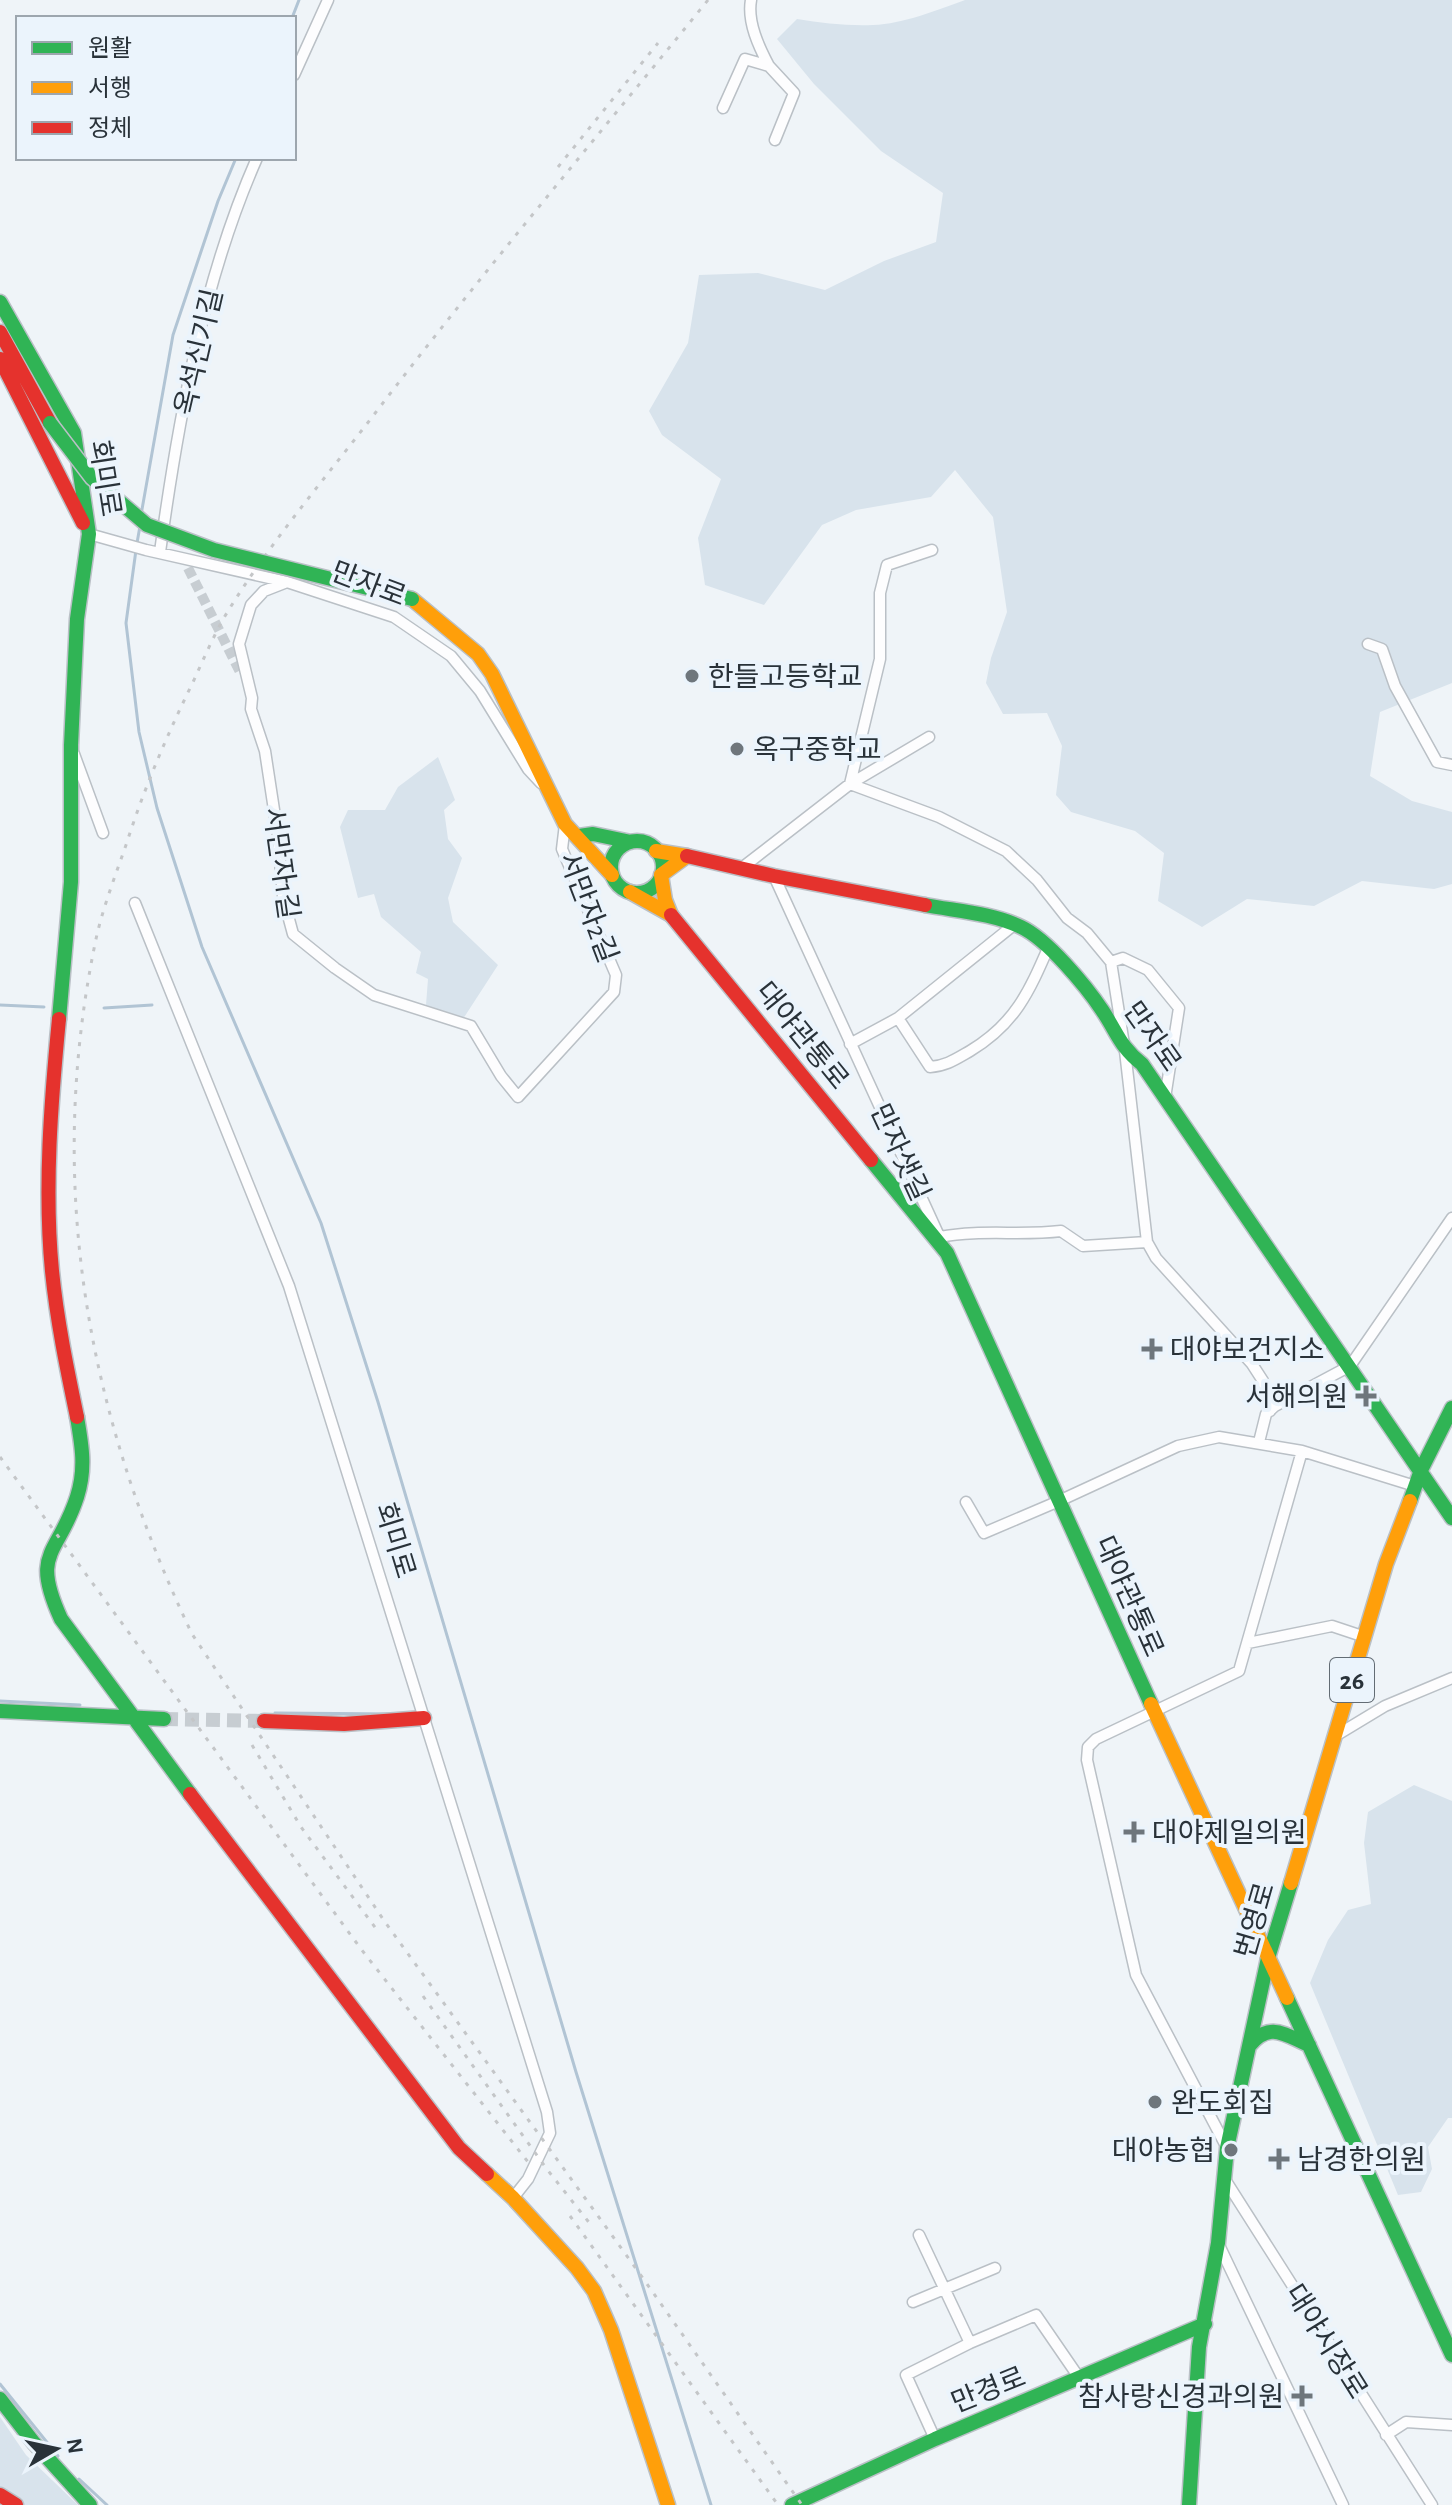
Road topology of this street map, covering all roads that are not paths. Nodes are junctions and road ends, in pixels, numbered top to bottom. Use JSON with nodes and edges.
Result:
{"nodes":[{"id":1,"x":328,"y":0,"type":"edge"},
{"id":2,"x":751,"y":0,"type":"edge"},
{"id":3,"x":769,"y":66,"type":"junction"},
{"id":4,"x":296,"y":71,"type":"edge"},
{"id":5,"x":723,"y":108,"type":"dead end"},
{"id":6,"x":775,"y":140,"type":"dead end"},
{"id":7,"x":256,"y":160,"type":"edge"},
{"id":8,"x":0,"y":302,"type":"edge"},
{"id":9,"x":0,"y":332,"type":"edge"},
{"id":10,"x":0,"y":359,"type":"edge"},
{"id":11,"x":89,"y":534,"type":"junction"},
{"id":12,"x":932,"y":550,"type":"dead end"},
{"id":13,"x":160,"y":552,"type":"junction"},
{"id":14,"x":179,"y":557,"type":"junction"},
{"id":15,"x":188,"y":568,"type":"tunnel mouth"},
{"id":16,"x":287,"y":582,"type":"junction"},
{"id":17,"x":1368,"y":644,"type":"dead end"},
{"id":18,"x":241,"y":674,"type":"tunnel mouth"},
{"id":19,"x":252,"y":698,"type":"junction"},
{"id":20,"x":929,"y":737,"type":"dead end"},
{"id":21,"x":71,"y":745,"type":"junction"},
{"id":22,"x":1452,"y":765,"type":"edge"},
{"id":23,"x":850,"y":784,"type":"junction"},
{"id":24,"x":547,"y":789,"type":"junction"},
{"id":25,"x":565,"y":824,"type":"junction"},
{"id":26,"x":103,"y":833,"type":"dead end"},
{"id":27,"x":579,"y":836,"type":"junction"},
{"id":28,"x":631,"y":842,"type":"junction"},
{"id":29,"x":656,"y":851,"type":"junction"},
{"id":30,"x":687,"y":856,"type":"junction"},
{"id":31,"x":743,"y":867,"type":"junction"},
{"id":32,"x":612,"y":875,"type":"junction"},
{"id":33,"x":661,"y":875,"type":"junction"},
{"id":34,"x":774,"y":876,"type":"junction"},
{"id":35,"x":630,"y":892,"type":"junction"},
{"id":36,"x":135,"y":903,"type":"dead end"},
{"id":37,"x":671,"y":915,"type":"junction"},
{"id":38,"x":1015,"y":924,"type":"junction"},
{"id":39,"x":1049,"y":946,"type":"junction"},
{"id":40,"x":1111,"y":962,"type":"junction"},
{"id":41,"x":898,"y":1018,"type":"junction"},
{"id":42,"x":850,"y":1044,"type":"junction"},
{"id":43,"x":1125,"y":1051,"type":"junction"},
{"id":44,"x":518,"y":1097,"type":"joint"},
{"id":45,"x":1165,"y":1098,"type":"junction"},
{"id":46,"x":1452,"y":1218,"type":"edge"},
{"id":47,"x":940,"y":1237,"type":"junction"},
{"id":48,"x":1147,"y":1242,"type":"junction"},
{"id":49,"x":947,"y":1253,"type":"junction"},
{"id":50,"x":1350,"y":1366,"type":"junction"},
{"id":51,"x":1452,"y":1408,"type":"edge"},
{"id":52,"x":1270,"y":1411,"type":"junction"},
{"id":53,"x":1259,"y":1442,"type":"junction"},
{"id":54,"x":1302,"y":1451,"type":"junction"},
{"id":55,"x":1421,"y":1470,"type":"junction"},
{"id":56,"x":1415,"y":1486,"type":"junction"},
{"id":57,"x":1059,"y":1501,"type":"junction"},
{"id":58,"x":966,"y":1502,"type":"dead end"},
{"id":59,"x":1452,"y":1518,"type":"edge"},
{"id":60,"x":1365,"y":1637,"type":"junction"},
{"id":61,"x":1248,"y":1643,"type":"junction"},
{"id":62,"x":1452,"y":1678,"type":"edge"},
{"id":63,"x":0,"y":1711,"type":"edge"},
{"id":64,"x":1154,"y":1711,"type":"junction"},
{"id":65,"x":133,"y":1717,"type":"junction"},
{"id":66,"x":424,"y":1718,"type":"junction"},
{"id":67,"x":164,"y":1719,"type":"tunnel mouth"},
{"id":68,"x":264,"y":1721,"type":"tunnel mouth"},
{"id":69,"x":1337,"y":1735,"type":"junction"},
{"id":70,"x":1268,"y":1958,"type":"junction"},
{"id":71,"x":1309,"y":2045,"type":"junction"},
{"id":72,"x":1249,"y":2046,"type":"junction"},
{"id":73,"x":1227,"y":2148,"type":"junction"},
{"id":74,"x":1223,"y":2177,"type":"junction"},
{"id":75,"x":513,"y":2198,"type":"junction"},
{"id":76,"x":919,"y":2235,"type":"dead end"},
{"id":77,"x":1218,"y":2243,"type":"junction"},
{"id":78,"x":995,"y":2268,"type":"dead end"},
{"id":79,"x":943,"y":2288,"type":"junction"},
{"id":80,"x":913,"y":2302,"type":"dead end"},
{"id":81,"x":1205,"y":2324,"type":"junction"},
{"id":82,"x":970,"y":2343,"type":"junction"},
{"id":83,"x":1452,"y":2355,"type":"edge"},
{"id":84,"x":1080,"y":2379,"type":"junction"},
{"id":85,"x":0,"y":2399,"type":"edge"},
{"id":86,"x":1452,"y":2425,"type":"edge"},
{"id":87,"x":1386,"y":2435,"type":"junction"},
{"id":88,"x":935,"y":2439,"type":"junction"},
{"id":89,"x":0,"y":2495,"type":"edge"},
{"id":90,"x":16,"y":2505,"type":"edge"},
{"id":91,"x":90,"y":2505,"type":"edge"},
{"id":92,"x":668,"y":2505,"type":"edge"},
{"id":93,"x":792,"y":2505,"type":"edge"},
{"id":94,"x":1189,"y":2505,"type":"edge"},
{"id":95,"x":1199,"y":2505,"type":"edge"},
{"id":96,"x":1343,"y":2505,"type":"edge"},
{"id":97,"x":1432,"y":2505,"type":"edge"}],
"edges":[{"from":1,"to":4,"type":"street"},
{"from":2,"to":3,"type":"street"},
{"from":3,"to":5,"type":"street"},
{"from":3,"to":6,"type":"street"},
{"from":7,"to":13,"type":"street","name":"옥석신기길"},
{"from":8,"to":11,"type":"main road","name":"회미로"},
{"from":9,"to":24,"type":"main road","name":"만자로","bridge":true},
{"from":10,"to":11,"type":"main road","name":"회미로"},
{"from":11,"to":13,"type":"street","name":"만자로"},
{"from":11,"to":21,"type":"main road"},
{"from":12,"to":23,"type":"street"},
{"from":13,"to":14,"type":"street","name":"만자로"},
{"from":14,"to":15,"type":"street"},
{"from":14,"to":16,"type":"street","name":"만자로"},
{"from":16,"to":19,"type":"street","name":"서만자1길"},
{"from":16,"to":24,"type":"street","name":"만자로"},
{"from":17,"to":22,"type":"street"},
{"from":18,"to":19,"type":"street","name":"서만자1길"},
{"from":19,"to":44,"type":"street","name":"서만자1길"},
{"from":20,"to":23,"type":"street"},
{"from":21,"to":26,"type":"street"},
{"from":21,"to":65,"type":"main road"},
{"from":23,"to":31,"type":"street"},
{"from":23,"to":40,"type":"street"},
{"from":24,"to":25,"type":"main road","name":"만자로"},
{"from":25,"to":27,"type":"main road","name":"만자로"},
{"from":25,"to":44,"type":"street","name":"서만자2길"},
{"from":27,"to":28,"type":"main road"},
{"from":27,"to":32,"type":"main road","name":"만자로"},
{"from":28,"to":29,"type":"main road"},
{"from":28,"to":32,"type":"main road"},
{"from":29,"to":30,"type":"main road","name":"만자로"},
{"from":29,"to":33,"type":"main road"},
{"from":30,"to":31,"type":"main road","name":"만자로"},
{"from":30,"to":33,"type":"main road"},
{"from":31,"to":34,"type":"main road","name":"만자로"},
{"from":32,"to":35,"type":"main road"},
{"from":33,"to":35,"type":"main road"},
{"from":33,"to":37,"type":"main road"},
{"from":34,"to":38,"type":"main road","name":"만자로"},
{"from":34,"to":42,"type":"street","name":"만자샛길"},
{"from":35,"to":37,"type":"main road"},
{"from":36,"to":66,"type":"street","name":"회미로"},
{"from":37,"to":49,"type":"main road","name":"대야관통로"},
{"from":38,"to":39,"type":"main road","name":"만자로"},
{"from":38,"to":41,"type":"street"},
{"from":39,"to":41,"type":"street"},
{"from":39,"to":43,"type":"main road","name":"만자로"},
{"from":40,"to":43,"type":"street"},
{"from":40,"to":45,"type":"street"},
{"from":41,"to":42,"type":"street"},
{"from":42,"to":47,"type":"street","name":"만자샛길"},
{"from":43,"to":45,"type":"main road","name":"만자로"},
{"from":43,"to":48,"type":"street"},
{"from":45,"to":50,"type":"main road","name":"만자로"},
{"from":46,"to":50,"type":"street"},
{"from":47,"to":48,"type":"street"},
{"from":47,"to":49,"type":"street","name":"만자샛길"},
{"from":48,"to":52,"type":"street"},
{"from":49,"to":57,"type":"main road","name":"대야관통로"},
{"from":50,"to":52,"type":"street"},
{"from":50,"to":55,"type":"main road","name":"만자로"},
{"from":51,"to":55,"type":"main road","name":"번영로","number":"26"},
{"from":52,"to":53,"type":"street"},
{"from":53,"to":54,"type":"street"},
{"from":53,"to":57,"type":"street"},
{"from":54,"to":56,"type":"street"},
{"from":54,"to":61,"type":"street"},
{"from":55,"to":56,"type":"main road","name":"번영로","number":"26"},
{"from":55,"to":59,"type":"main road","name":"만자로"},
{"from":56,"to":60,"type":"main road","name":"번영로","number":"26"},
{"from":57,"to":58,"type":"street"},
{"from":57,"to":64,"type":"main road","name":"대야관통로"},
{"from":60,"to":61,"type":"street"},
{"from":60,"to":69,"type":"main road","name":"번영로","number":"26"},
{"from":61,"to":64,"type":"street"},
{"from":62,"to":69,"type":"street"},
{"from":63,"to":65,"type":"main road"},
{"from":64,"to":70,"type":"main road","name":"대야관통로"},
{"from":64,"to":73,"type":"street"},
{"from":65,"to":67,"type":"main road"},
{"from":65,"to":75,"type":"main road"},
{"from":66,"to":68,"type":"main road"},
{"from":66,"to":75,"type":"street","name":"회미로"},
{"from":69,"to":70,"type":"main road","name":"번영로","number":"26"},
{"from":70,"to":71,"type":"main road","name":"대야관통로"},
{"from":70,"to":72,"type":"main road","name":"번영로","number":"26"},
{"from":71,"to":72,"type":"main road"},
{"from":71,"to":83,"type":"main road","name":"대야관통로"},
{"from":72,"to":73,"type":"main road","name":"번영로","number":"26"},
{"from":73,"to":74,"type":"main road","name":"번영로","number":"26"},
{"from":74,"to":77,"type":"main road","name":"번영로","number":"26"},
{"from":74,"to":87,"type":"street","name":"대야시장로"},
{"from":75,"to":92,"type":"main road"},
{"from":76,"to":79,"type":"street"},
{"from":77,"to":81,"type":"main road","name":"번영로","number":"26"},
{"from":77,"to":96,"type":"street"},
{"from":78,"to":79,"type":"street"},
{"from":79,"to":80,"type":"street"},
{"from":79,"to":82,"type":"street"},
{"from":81,"to":84,"type":"main road","name":"만경로"},
{"from":81,"to":94,"type":"main road","name":"번영로","number":"26"},
{"from":81,"to":95,"type":"main road","name":"번영로","number":"26"},
{"from":82,"to":84,"type":"street"},
{"from":82,"to":88,"type":"street"},
{"from":84,"to":88,"type":"main road","name":"만경로"},
{"from":85,"to":91,"type":"main road"},
{"from":86,"to":87,"type":"street"},
{"from":87,"to":97,"type":"street","name":"대야시장로"},
{"from":88,"to":93,"type":"main road","name":"만경로"},
{"from":89,"to":90,"type":"main road"}]}
